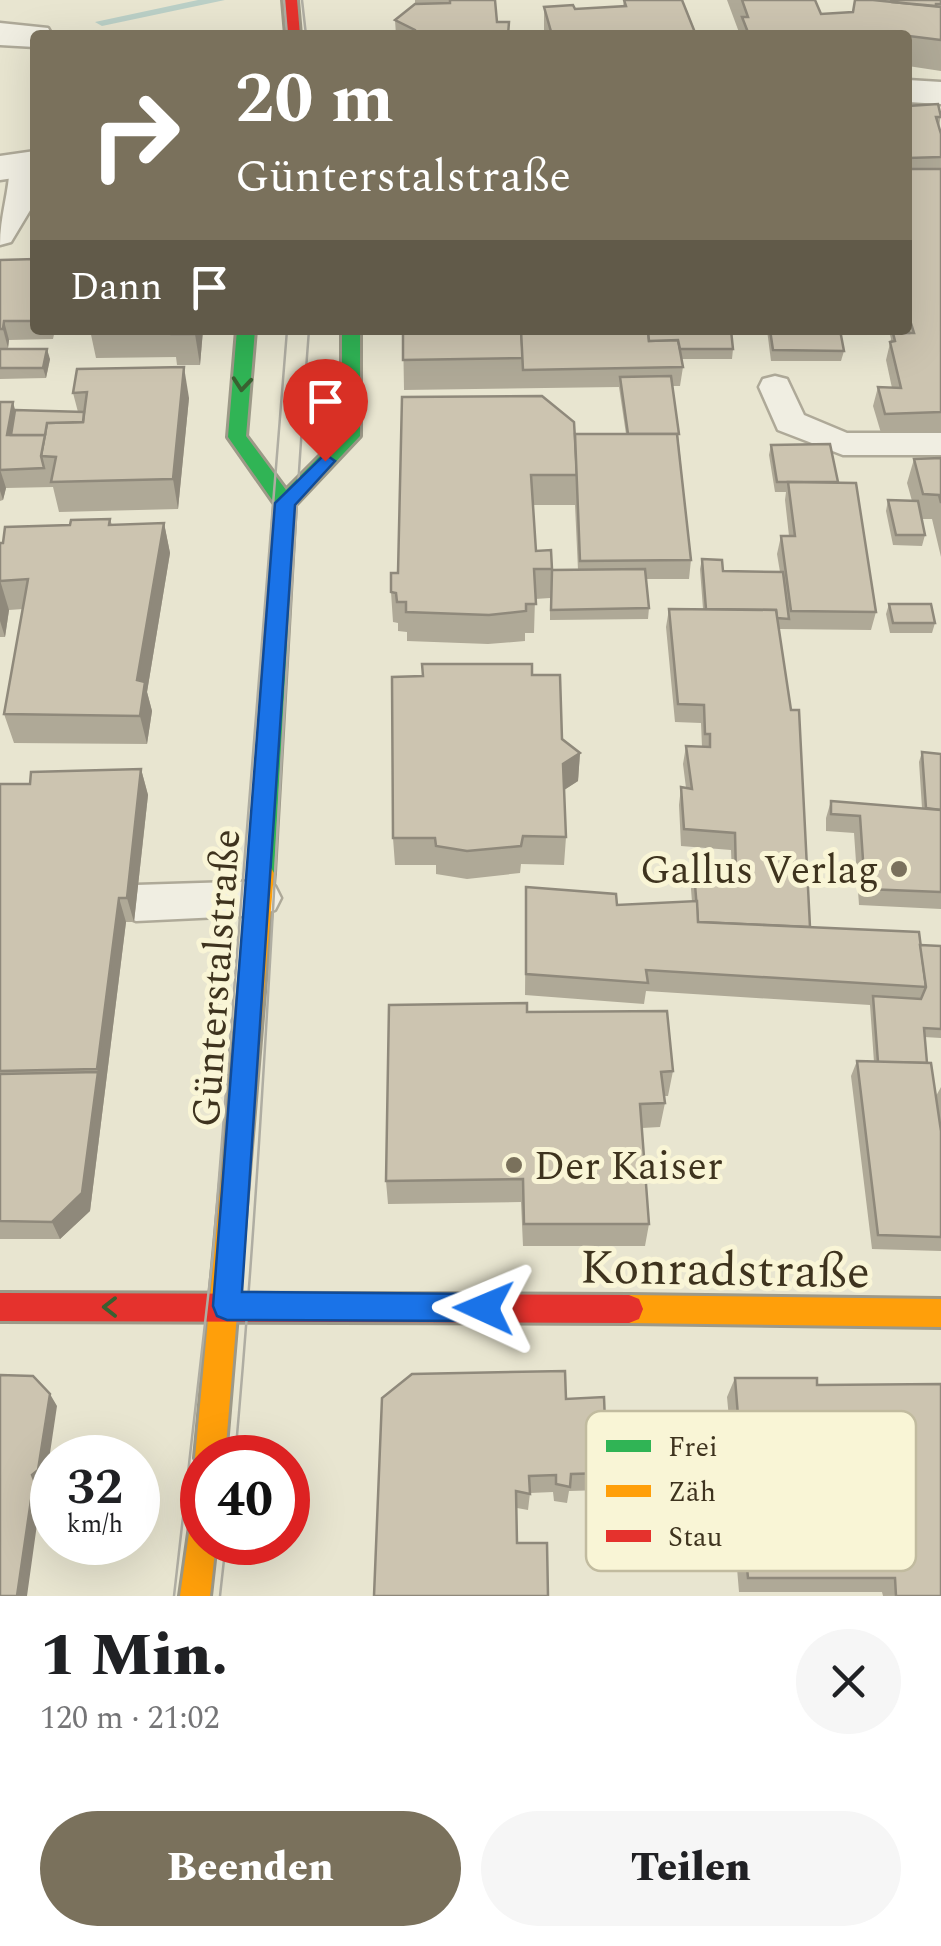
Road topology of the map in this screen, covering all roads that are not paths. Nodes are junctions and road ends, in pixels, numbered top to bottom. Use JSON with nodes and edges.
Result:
{"nodes":[{"id":1,"x":290,"y":0,"type":"edge"},
{"id":2,"x":293,"y":30,"type":"edge"},
{"id":3,"x":0,"y":34,"type":"edge"},
{"id":4,"x":30,"y":36,"type":"edge"},
{"id":5,"x":912,"y":91,"type":"edge"},
{"id":6,"x":941,"y":93,"type":"edge"},
{"id":7,"x":20,"y":165,"type":"edge"},
{"id":8,"x":0,"y":236,"type":"edge"},
{"id":9,"x":246,"y":335,"type":"edge"},
{"id":10,"x":351,"y":335,"type":"edge"},
{"id":11,"x":775,"y":387,"type":"dead end"},
{"id":12,"x":941,"y":444,"type":"edge"},
{"id":13,"x":285,"y":503,"type":"junction"},
{"id":14,"x":260,"y":898,"type":"junction"},
{"id":15,"x":136,"y":903,"type":"edge"},
{"id":16,"x":217,"y":1306,"type":"junction"},
{"id":17,"x":0,"y":1308,"type":"edge"},
{"id":18,"x":941,"y":1313,"type":"edge"},
{"id":19,"x":211,"y":1435,"type":"edge"},
{"id":20,"x":199,"y":1565,"type":"edge"},
{"id":21,"x":196,"y":1596,"type":"edge"}],
"edges":[{"from":1,"to":2,"type":"main road"},
{"from":3,"to":4,"type":"street"},
{"from":5,"to":6,"type":"street"},
{"from":7,"to":8,"type":"lane"},
{"from":9,"to":13,"type":"main road","one_way":true},
{"from":10,"to":13,"type":"main road"},
{"from":11,"to":12,"type":"lane"},
{"from":13,"to":14,"type":"main road","name":"Günterstalstraße"},
{"from":14,"to":15,"type":"lane"},
{"from":14,"to":16,"type":"main road","name":"Günterstalstraße"},
{"from":16,"to":17,"type":"main road","name":"Konradstraße","one_way":true},
{"from":16,"to":18,"type":"main road","name":"Konradstraße"},
{"from":16,"to":19,"type":"main road","name":"Günterstalstraße"},
{"from":20,"to":21,"type":"main road"}]}
